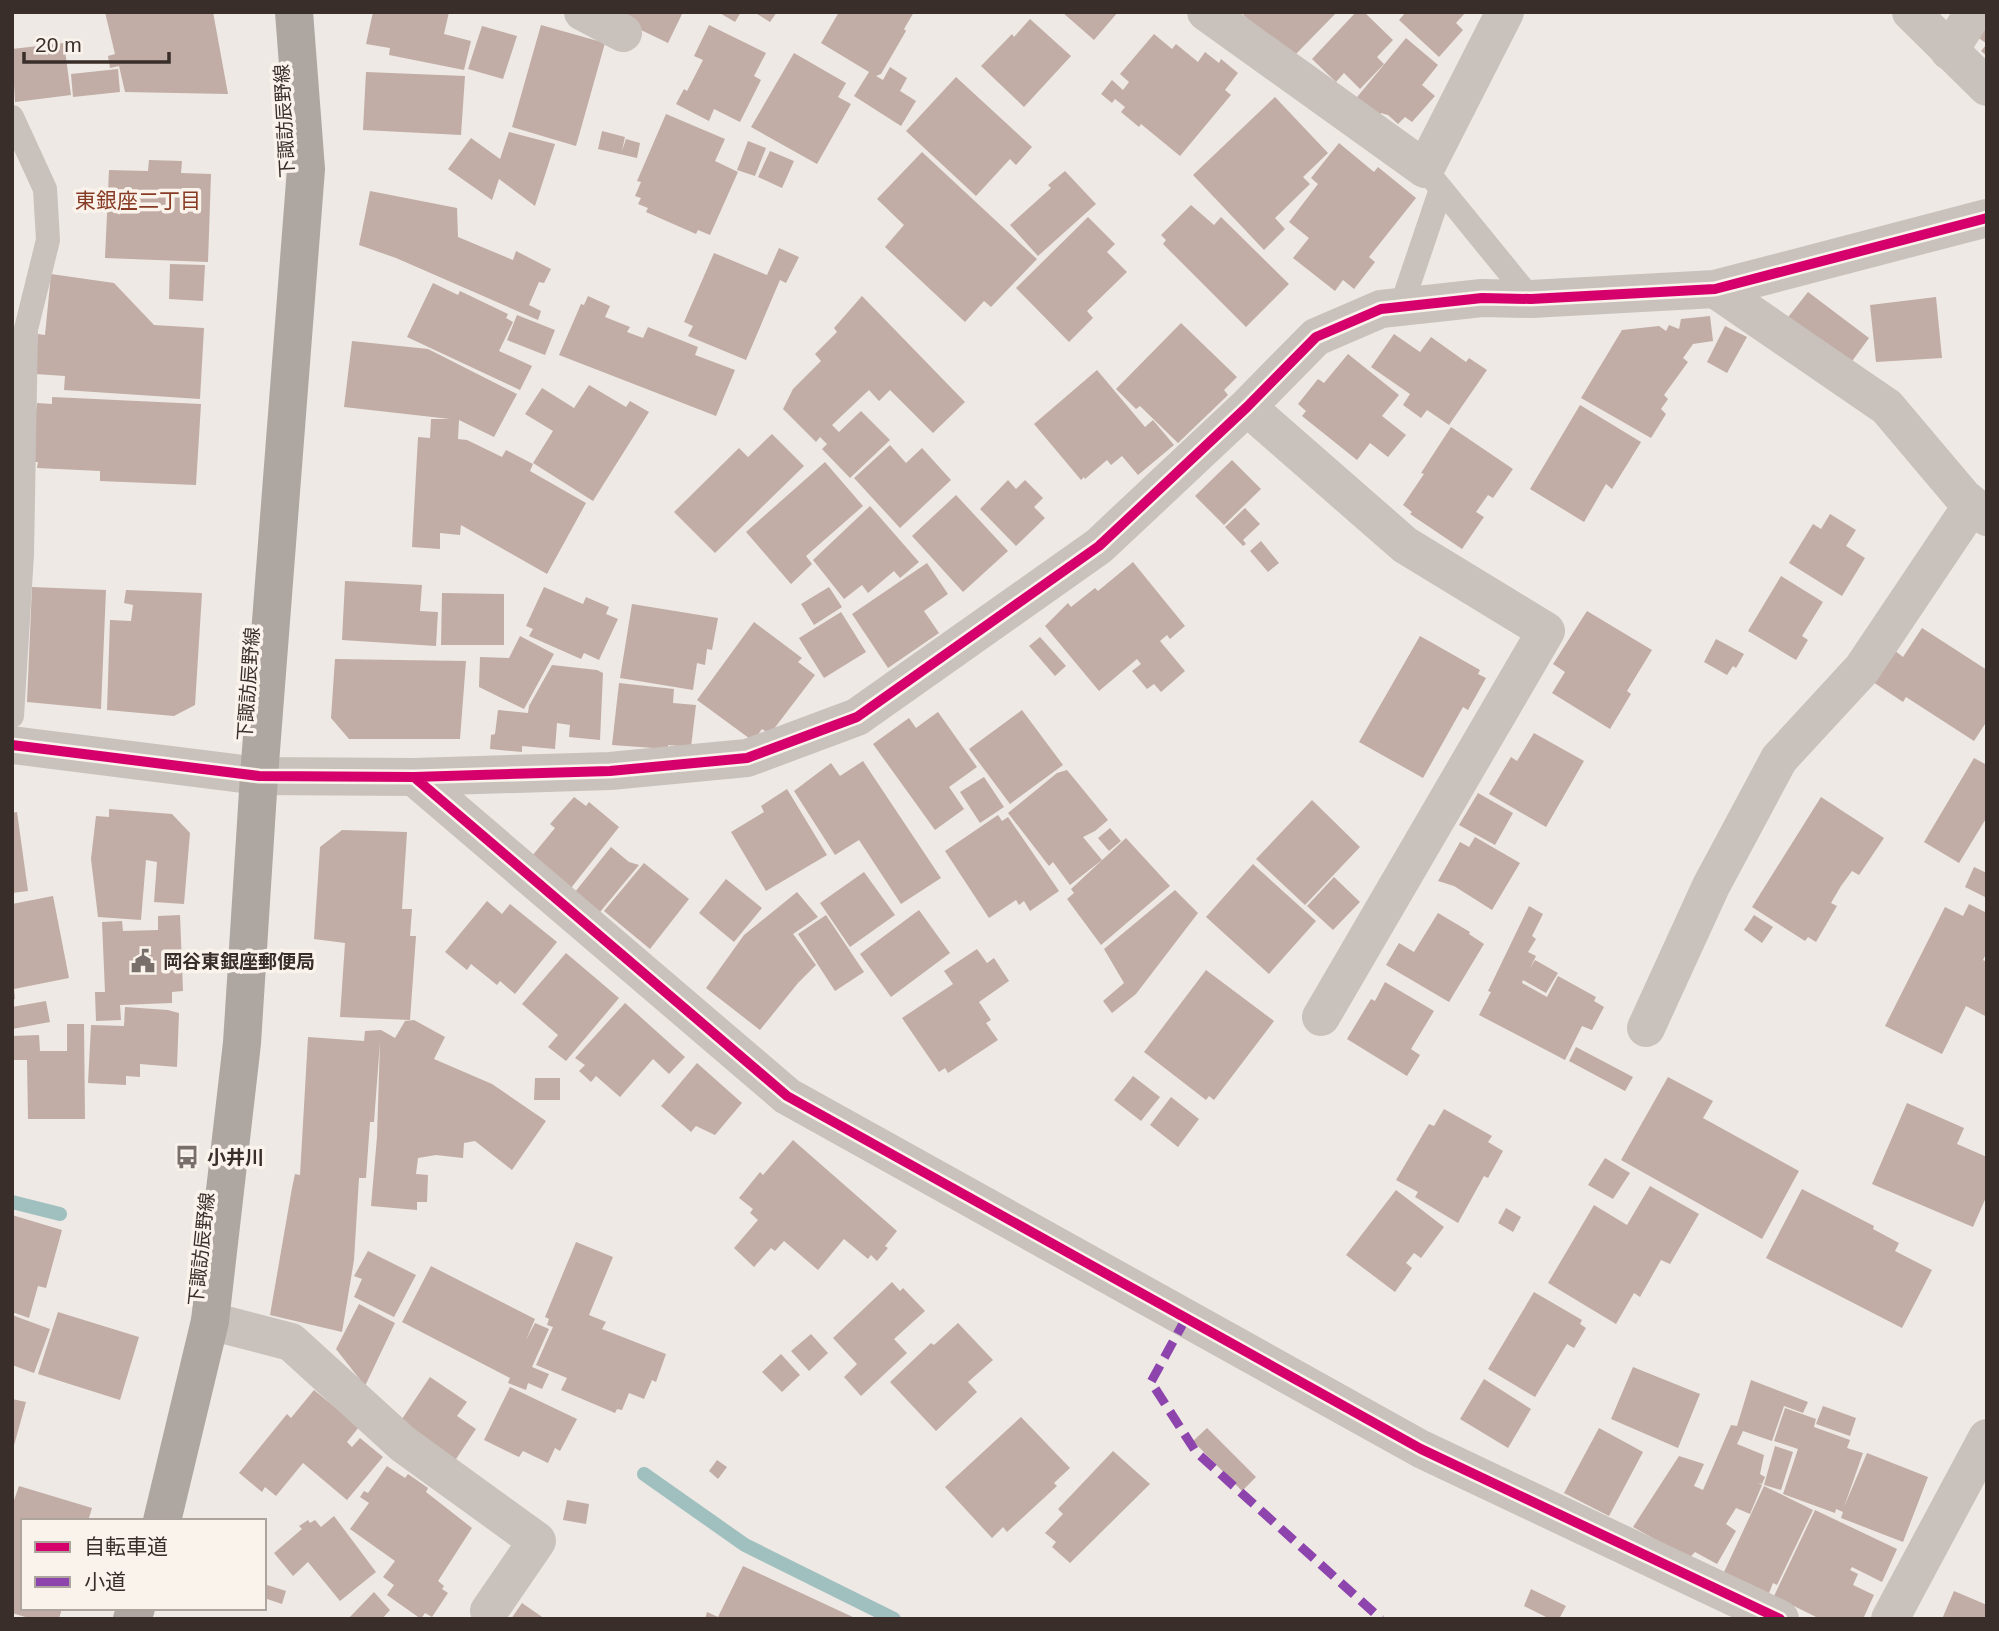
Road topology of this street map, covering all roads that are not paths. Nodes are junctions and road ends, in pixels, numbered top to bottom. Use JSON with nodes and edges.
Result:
{"nodes":[{"id":1,"x":295,"y":12,"type":"edge"},
{"id":2,"x":583,"y":12,"type":"edge"},
{"id":3,"x":1206,"y":12,"type":"edge"},
{"id":4,"x":1505,"y":12,"type":"edge"},
{"id":5,"x":1911,"y":12,"type":"edge"},
{"id":6,"x":1974,"y":12,"type":"edge"},
{"id":7,"x":623,"y":33,"type":"dead end"},
{"id":8,"x":1949,"y":51,"type":"junction"},
{"id":9,"x":1987,"y":87,"type":"edge"},
{"id":10,"x":12,"y":117,"type":"edge"},
{"id":11,"x":1433,"y":179,"type":"junction"},
{"id":12,"x":1987,"y":218,"type":"edge"},
{"id":13,"x":1715,"y":289,"type":"junction"},
{"id":14,"x":1531,"y":299,"type":"junction"},
{"id":15,"x":1401,"y":307,"type":"junction"},
{"id":16,"x":1247,"y":407,"type":"junction"},
{"id":17,"x":1980,"y":511,"type":"edge"},
{"id":18,"x":12,"y":716,"type":"edge"},
{"id":19,"x":12,"y":745,"type":"edge"},
{"id":20,"x":259,"y":776,"type":"junction"},
{"id":21,"x":414,"y":777,"type":"junction"},
{"id":22,"x":1321,"y":1017,"type":"dead end"},
{"id":23,"x":1646,"y":1028,"type":"dead end"},
{"id":24,"x":210,"y":1321,"type":"junction"},
{"id":25,"x":1987,"y":1438,"type":"edge"},
{"id":26,"x":162,"y":1519,"type":"edge"},
{"id":27,"x":486,"y":1615,"type":"edge"},
{"id":28,"x":1780,"y":1619,"type":"edge"},
{"id":29,"x":1889,"y":1619,"type":"edge"}],
"edges":[{"from":1,"to":20,"type":"main road","name":"下諏訪辰野線"},
{"from":2,"to":7,"type":"street"},
{"from":3,"to":11,"type":"street"},
{"from":4,"to":11,"type":"street"},
{"from":5,"to":8,"type":"street"},
{"from":6,"to":8,"type":"street"},
{"from":8,"to":9,"type":"street"},
{"from":10,"to":18,"type":"lane"},
{"from":11,"to":14,"type":"lane"},
{"from":11,"to":15,"type":"lane"},
{"from":12,"to":13,"type":"street"},
{"from":13,"to":14,"type":"street"},
{"from":13,"to":17,"type":"street"},
{"from":14,"to":15,"type":"street"},
{"from":15,"to":16,"type":"street"},
{"from":16,"to":21,"type":"street"},
{"from":16,"to":22,"type":"street"},
{"from":17,"to":23,"type":"street"},
{"from":19,"to":20,"type":"street"},
{"from":20,"to":21,"type":"street"},
{"from":20,"to":24,"type":"main road","name":"下諏訪辰野線"},
{"from":21,"to":28,"type":"street"},
{"from":24,"to":26,"type":"main road","name":"下諏訪辰野線"},
{"from":24,"to":27,"type":"street"},
{"from":25,"to":29,"type":"street"}]}
